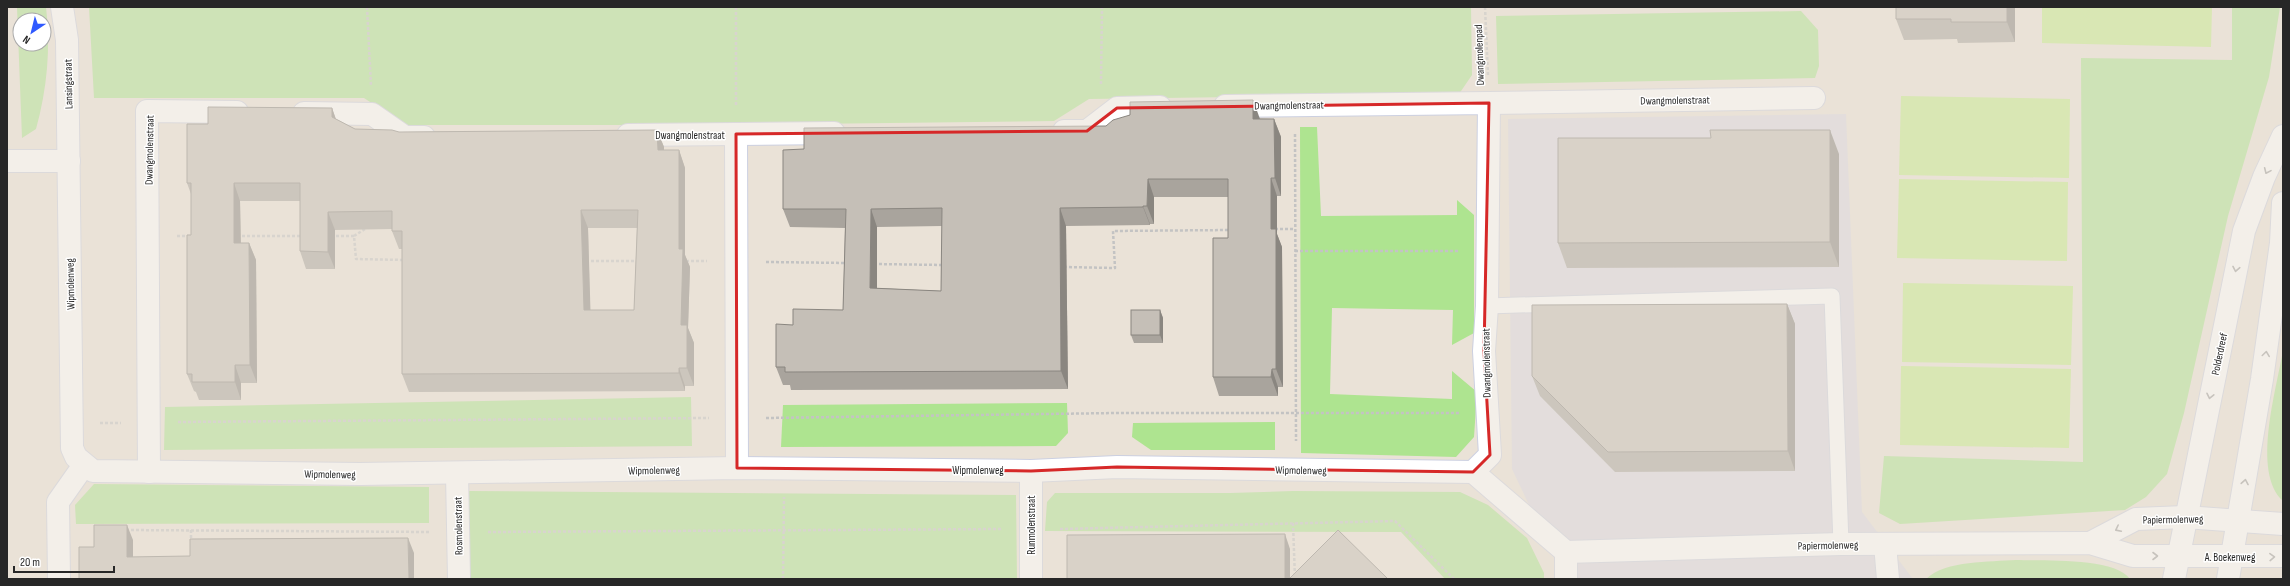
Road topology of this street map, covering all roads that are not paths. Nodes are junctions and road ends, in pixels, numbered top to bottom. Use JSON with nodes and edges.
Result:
{"nodes":[{"id":1,"x":62,"y":7,"type":"edge"},
{"id":2,"x":1814,"y":98,"type":"dead end"},
{"id":3,"x":1489,"y":103,"type":"junction"},
{"id":4,"x":1179,"y":107,"type":"edge"},
{"id":5,"x":1202,"y":107,"type":"edge"},
{"id":6,"x":256,"y":112,"type":"edge"},
{"id":7,"x":287,"y":113,"type":"edge"},
{"id":8,"x":1047,"y":131,"type":"edge"},
{"id":9,"x":856,"y":133,"type":"edge"},
{"id":10,"x":736,"y":134,"type":"junction"},
{"id":11,"x":610,"y":135,"type":"edge"},
{"id":12,"x":2283,"y":136,"type":"edge"},
{"id":13,"x":444,"y":137,"type":"edge"},
{"id":14,"x":7,"y":161,"type":"edge"},
{"id":15,"x":69,"y":161,"type":"junction"},
{"id":16,"x":2283,"y":203,"type":"edge"},
{"id":17,"x":1487,"y":306,"type":"junction"},
{"id":18,"x":84,"y":465,"type":"junction"},
{"id":19,"x":737,"y":468,"type":"junction"},
{"id":20,"x":1031,"y":471,"type":"junction"},
{"id":21,"x":149,"y":472,"type":"junction"},
{"id":22,"x":1473,"y":472,"type":"junction"},
{"id":23,"x":457,"y":473,"type":"junction"},
{"id":24,"x":2185,"y":517,"type":"junction"},
{"id":25,"x":2238,"y":520,"type":"junction"},
{"id":26,"x":2283,"y":524,"type":"edge"},
{"id":27,"x":2090,"y":543,"type":"junction"},
{"id":28,"x":1841,"y":544,"type":"junction"},
{"id":29,"x":1885,"y":544,"type":"junction"},
{"id":30,"x":1566,"y":552,"type":"junction"},
{"id":31,"x":2177,"y":556,"type":"junction"},
{"id":32,"x":2283,"y":556,"type":"edge"},
{"id":33,"x":2232,"y":558,"type":"junction"},
{"id":34,"x":59,"y":579,"type":"edge"},
{"id":35,"x":459,"y":579,"type":"edge"},
{"id":36,"x":1031,"y":579,"type":"edge"},
{"id":37,"x":1566,"y":579,"type":"edge"},
{"id":38,"x":1888,"y":579,"type":"edge"},
{"id":39,"x":2174,"y":579,"type":"edge"},
{"id":40,"x":2228,"y":579,"type":"edge"}],
"edges":[{"from":1,"to":15,"type":"street","name":"Lansingstraat"},
{"from":2,"to":3,"type":"street","name":"Dwangmolenstraat"},
{"from":3,"to":5,"type":"street","name":"Dwangmolenstraat"},
{"from":3,"to":17,"type":"street","name":"Dwangmolenstraat"},
{"from":4,"to":8,"type":"street"},
{"from":6,"to":21,"type":"street","name":"Dwangmolenstraat"},
{"from":7,"to":13,"type":"street"},
{"from":9,"to":10,"type":"street","name":"Dwangmolenstraat"},
{"from":10,"to":11,"type":"street","name":"Dwangmolenstraat"},
{"from":10,"to":19,"type":"street","name":"Dwangmolenstraat"},
{"from":12,"to":24,"type":"street","name":"Polderdreef","one_way":true},
{"from":14,"to":15,"type":"street"},
{"from":15,"to":18,"type":"street","name":"Wipmolenweg"},
{"from":25,"to":16,"type":"street","one_way":true},
{"from":17,"to":22,"type":"street","name":"Dwangmolenstraat"},
{"from":17,"to":28,"type":"lane"},
{"from":18,"to":21,"type":"street","name":"Wipmolenweg"},
{"from":18,"to":34,"type":"street"},
{"from":19,"to":20,"type":"street","name":"Wipmolenweg"},
{"from":19,"to":23,"type":"street","name":"Wipmolenweg"},
{"from":20,"to":22,"type":"street","name":"Wipmolenweg"},
{"from":20,"to":36,"type":"street","name":"Runmolenstraat"},
{"from":21,"to":23,"type":"street","name":"Wipmolenweg"},
{"from":22,"to":30,"type":"street"},
{"from":23,"to":35,"type":"street","name":"Rosmolenstraat"},
{"from":24,"to":25,"type":"street","name":"Papiermolenweg"},
{"from":24,"to":27,"type":"street","name":"Papiermolenweg","one_way":true},
{"from":24,"to":31,"type":"street","name":"Polderdreef"},
{"from":25,"to":26,"type":"street"},
{"from":25,"to":33,"type":"street"},
{"from":27,"to":29,"type":"street","name":"Papiermolenweg"},
{"from":27,"to":31,"type":"street","name":"Papiermolenweg","one_way":true},
{"from":28,"to":29,"type":"street","name":"Papiermolenweg"},
{"from":28,"to":30,"type":"street","name":"Papiermolenweg"},
{"from":29,"to":38,"type":"street"},
{"from":30,"to":37,"type":"street"},
{"from":31,"to":33,"type":"street","name":"A. Boekenweg"},
{"from":31,"to":39,"type":"street","name":"Polderdreef"},
{"from":33,"to":32,"type":"street","name":"A. Boekenweg","one_way":true},
{"from":33,"to":40,"type":"street"}]}
